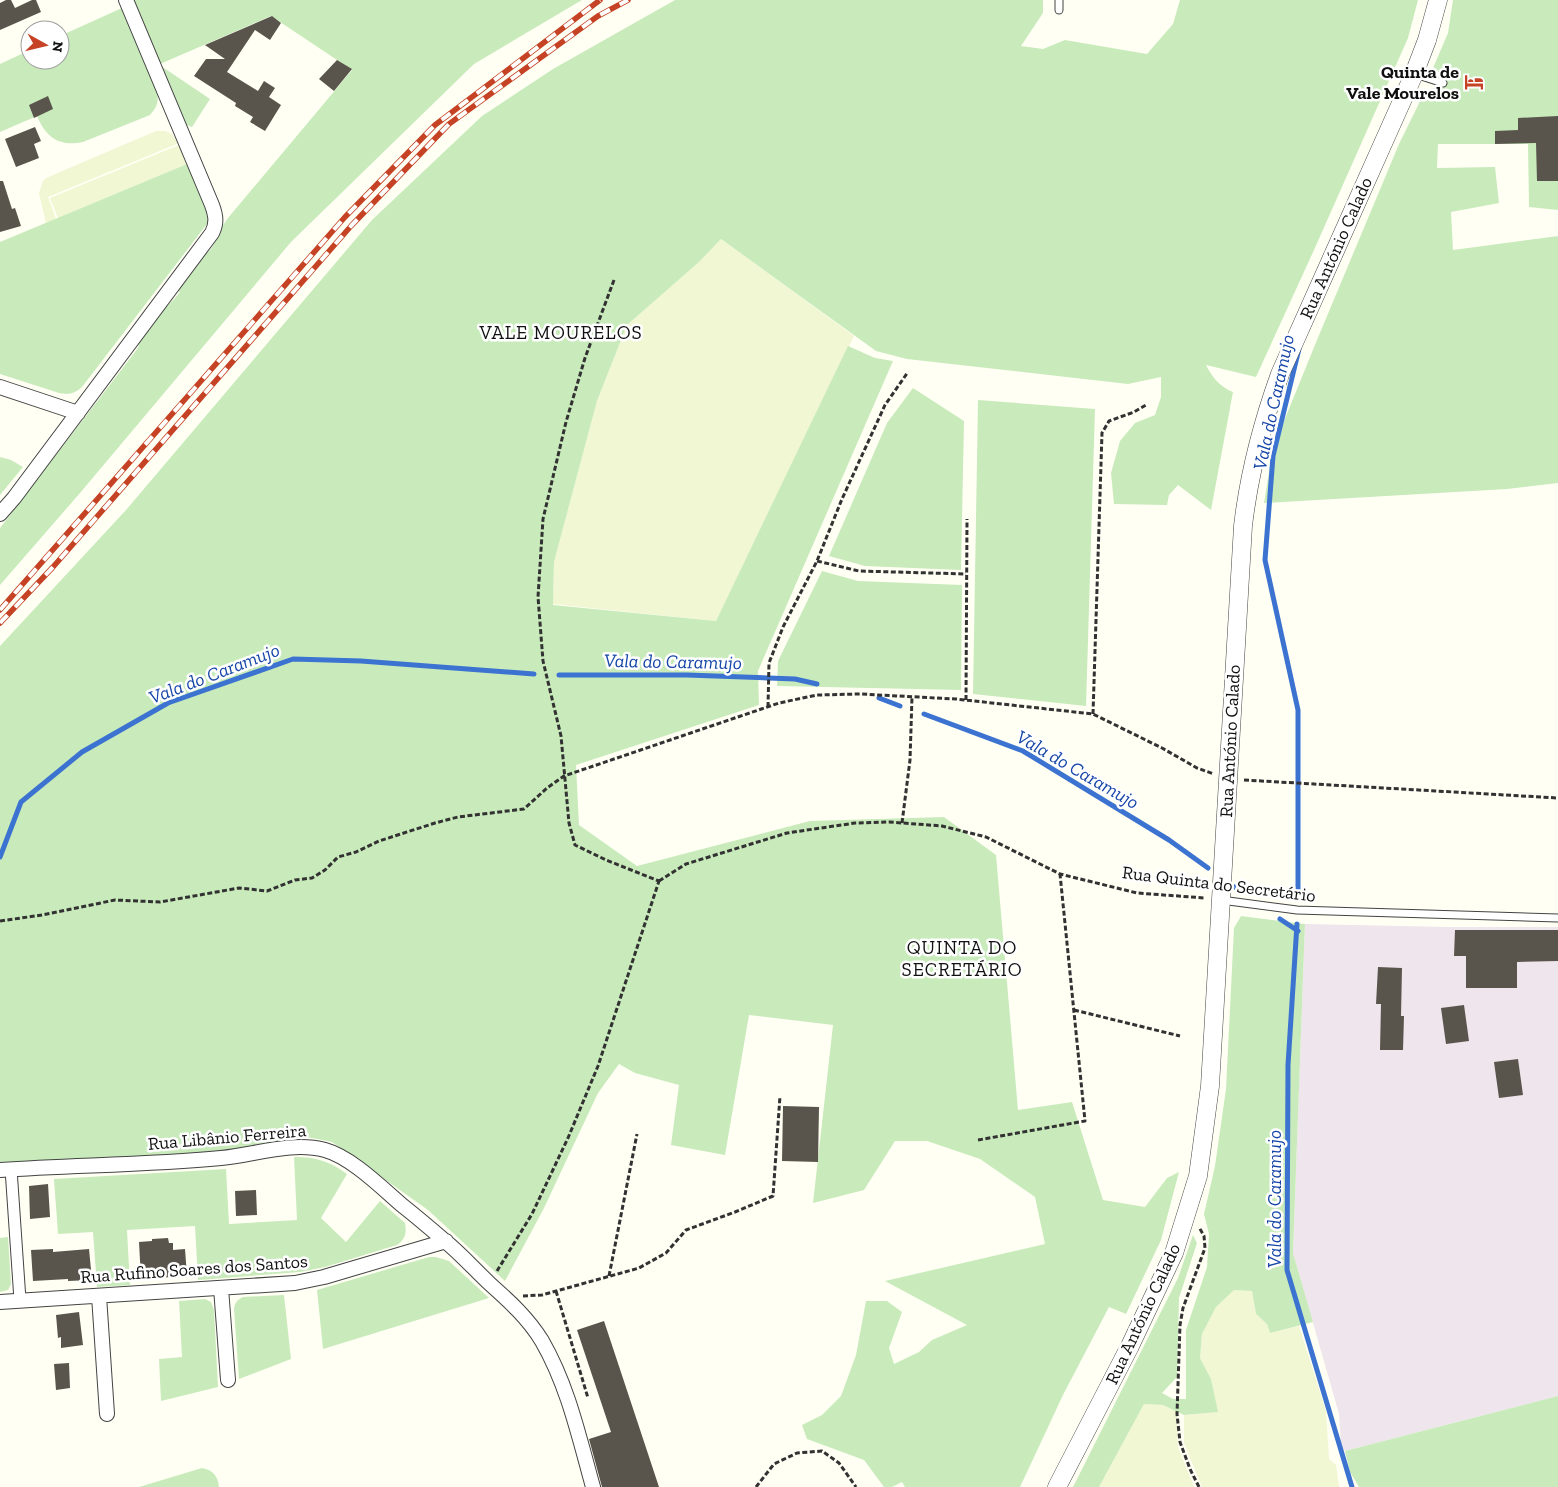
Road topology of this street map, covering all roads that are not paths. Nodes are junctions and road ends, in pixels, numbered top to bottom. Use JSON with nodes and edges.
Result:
{"nodes":[{"id":1,"x":126,"y":0,"type":"edge"},
{"id":2,"x":1059,"y":0,"type":"edge"},
{"id":3,"x":1438,"y":0,"type":"edge"},
{"id":4,"x":1059,"y":10,"type":"dead end"},
{"id":5,"x":1414,"y":74,"type":"junction"},
{"id":6,"x":1443,"y":83,"type":"dead end"},
{"id":7,"x":0,"y":387,"type":"edge"},
{"id":8,"x":78,"y":413,"type":"junction"},
{"id":9,"x":0,"y":514,"type":"edge"},
{"id":10,"x":1220,"y":900,"type":"junction"},
{"id":11,"x":1558,"y":918,"type":"edge"},
{"id":12,"x":6,"y":1170,"type":"edge"},
{"id":13,"x":446,"y":1241,"type":"junction"},
{"id":14,"x":221,"y":1288,"type":"junction"},
{"id":15,"x":99,"y":1296,"type":"junction"},
{"id":16,"x":20,"y":1300,"type":"junction"},
{"id":17,"x":0,"y":1302,"type":"edge"},
{"id":18,"x":228,"y":1380,"type":"dead end"},
{"id":19,"x":107,"y":1414,"type":"dead end"},
{"id":20,"x":593,"y":1487,"type":"edge"},
{"id":21,"x":1057,"y":1487,"type":"edge"}],
"edges":[{"from":1,"to":8,"type":"street"},
{"from":2,"to":4,"type":"lane"},
{"from":3,"to":5,"type":"street","name":"Rua António Calado"},
{"from":5,"to":6,"type":"lane"},
{"from":5,"to":10,"type":"street","name":"Rua António Calado"},
{"from":7,"to":8,"type":"street"},
{"from":8,"to":9,"type":"street"},
{"from":10,"to":11,"type":"lane","name":"Rua Quinta do Secretário"},
{"from":10,"to":21,"type":"street","name":"Rua António Calado"},
{"from":12,"to":13,"type":"street","name":"Rua Libânio Ferreira"},
{"from":12,"to":16,"type":"street"},
{"from":13,"to":14,"type":"street","name":"Rua Rufino Soares dos Santos"},
{"from":13,"to":20,"type":"street","name":"Rua Libânio Ferreira"},
{"from":14,"to":15,"type":"street","name":"Rua Rufino Soares dos Santos"},
{"from":14,"to":18,"type":"street"},
{"from":15,"to":16,"type":"street","name":"Rua Rufino Soares dos Santos"},
{"from":15,"to":19,"type":"street"},
{"from":16,"to":17,"type":"street","name":"Rua Rufino Soares dos Santos"}]}
